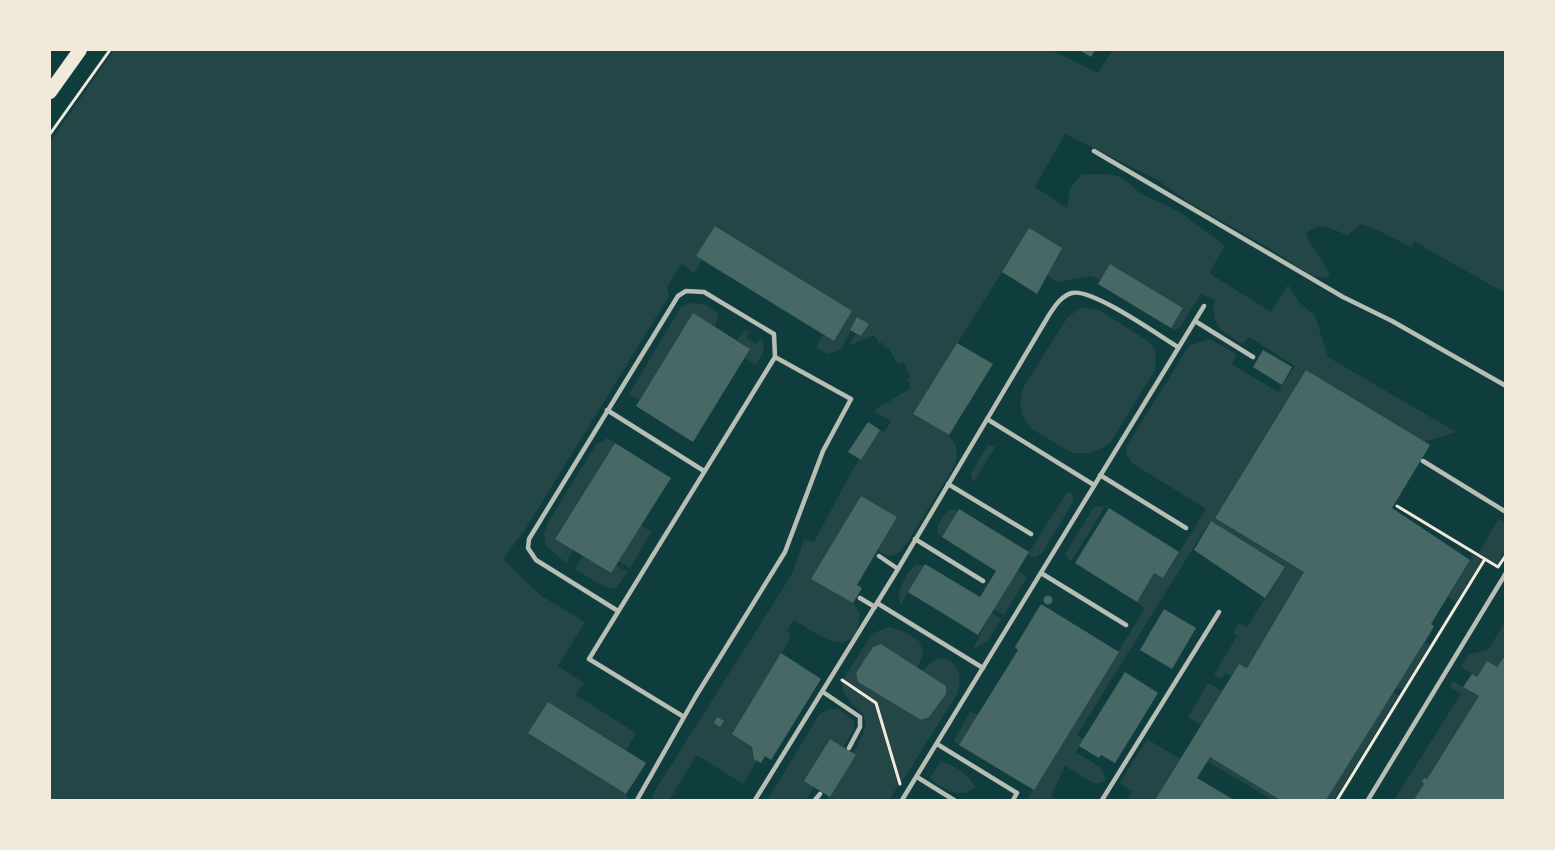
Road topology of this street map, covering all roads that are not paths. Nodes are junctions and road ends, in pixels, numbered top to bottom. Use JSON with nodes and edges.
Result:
{"nodes":[{"id":1,"x":80,"y":50,"type":"edge"},
{"id":2,"x":50,"y":92,"type":"edge"},
{"id":3,"x":1094,"y":151,"type":"dead end"},
{"id":4,"x":1204,"y":306,"type":"dead end"},
{"id":5,"x":1195,"y":321,"type":"junction"},
{"id":6,"x":1178,"y":347,"type":"junction"},
{"id":7,"x":775,"y":357,"type":"junction"},
{"id":8,"x":1253,"y":357,"type":"dead end"},
{"id":9,"x":1506,"y":386,"type":"edge"},
{"id":10,"x":607,"y":410,"type":"junction"},
{"id":11,"x":987,"y":419,"type":"junction"},
{"id":12,"x":1423,"y":461,"type":"dead end"},
{"id":13,"x":704,"y":471,"type":"junction"},
{"id":14,"x":1100,"y":475,"type":"junction"},
{"id":15,"x":948,"y":484,"type":"junction"},
{"id":16,"x":1094,"y":485,"type":"junction"},
{"id":17,"x":1506,"y":512,"type":"edge"},
{"id":18,"x":1186,"y":528,"type":"dead end"},
{"id":19,"x":1031,"y":534,"type":"dead end"},
{"id":20,"x":915,"y":539,"type":"junction"},
{"id":21,"x":879,"y":556,"type":"dead end"},
{"id":22,"x":898,"y":569,"type":"junction"},
{"id":23,"x":1041,"y":573,"type":"junction"},
{"id":24,"x":1506,"y":573,"type":"edge"},
{"id":25,"x":984,"y":581,"type":"dead end"},
{"id":26,"x":860,"y":598,"type":"dead end"},
{"id":27,"x":876,"y":605,"type":"junction"},
{"id":28,"x":618,"y":611,"type":"junction"},
{"id":29,"x":1219,"y":612,"type":"dead end"},
{"id":30,"x":1125,"y":625,"type":"dead end"},
{"id":31,"x":983,"y":668,"type":"junction"},
{"id":32,"x":823,"y":692,"type":"junction"},
{"id":33,"x":684,"y":717,"type":"junction"},
{"id":34,"x":937,"y":744,"type":"junction"},
{"id":35,"x":849,"y":748,"type":"dead end"},
{"id":36,"x":916,"y":777,"type":"junction"},
{"id":37,"x":820,"y":794,"type":"dead end"},
{"id":38,"x":903,"y":799,"type":"edge"},
{"id":39,"x":637,"y":801,"type":"edge"},
{"id":40,"x":755,"y":801,"type":"edge"},
{"id":41,"x":815,"y":801,"type":"edge"},
{"id":42,"x":954,"y":801,"type":"edge"},
{"id":43,"x":1013,"y":801,"type":"edge"},
{"id":44,"x":1102,"y":801,"type":"edge"},
{"id":45,"x":1368,"y":801,"type":"edge"}],
"edges":[{"from":1,"to":2,"type":"highway"},
{"from":3,"to":9,"type":"lane"},
{"from":4,"to":5,"type":"lane"},
{"from":5,"to":6,"type":"lane"},
{"from":5,"to":8,"type":"lane"},
{"from":6,"to":11,"type":"lane"},
{"from":6,"to":14,"type":"lane"},
{"from":7,"to":10,"type":"lane"},
{"from":7,"to":13,"type":"lane"},
{"from":7,"to":33,"type":"lane"},
{"from":10,"to":13,"type":"lane"},
{"from":10,"to":28,"type":"lane"},
{"from":11,"to":15,"type":"lane"},
{"from":11,"to":16,"type":"lane"},
{"from":12,"to":17,"type":"lane"},
{"from":13,"to":28,"type":"lane"},
{"from":14,"to":16,"type":"lane"},
{"from":14,"to":18,"type":"lane"},
{"from":15,"to":19,"type":"lane"},
{"from":15,"to":20,"type":"lane"},
{"from":16,"to":23,"type":"lane"},
{"from":20,"to":22,"type":"lane"},
{"from":20,"to":25,"type":"lane"},
{"from":21,"to":22,"type":"lane"},
{"from":22,"to":27,"type":"lane"},
{"from":23,"to":30,"type":"lane"},
{"from":23,"to":31,"type":"lane"},
{"from":24,"to":45,"type":"lane"},
{"from":26,"to":27,"type":"lane"},
{"from":27,"to":31,"type":"lane"},
{"from":27,"to":32,"type":"lane"},
{"from":28,"to":33,"type":"lane"},
{"from":29,"to":44,"type":"lane"},
{"from":31,"to":34,"type":"lane"},
{"from":32,"to":35,"type":"lane"},
{"from":32,"to":40,"type":"lane"},
{"from":33,"to":39,"type":"lane"},
{"from":34,"to":36,"type":"lane"},
{"from":34,"to":43,"type":"lane"},
{"from":36,"to":38,"type":"lane"},
{"from":36,"to":42,"type":"lane"},
{"from":37,"to":41,"type":"lane"}]}
